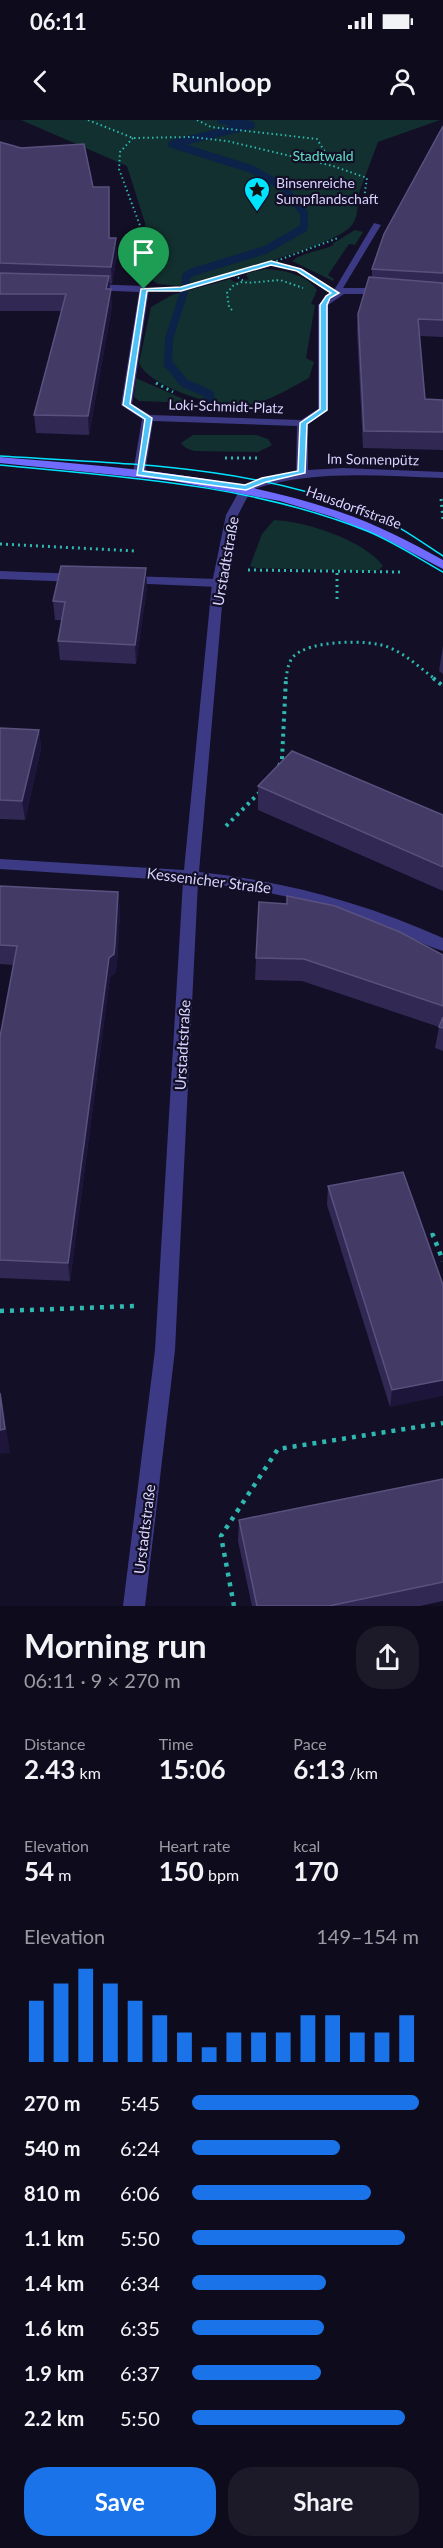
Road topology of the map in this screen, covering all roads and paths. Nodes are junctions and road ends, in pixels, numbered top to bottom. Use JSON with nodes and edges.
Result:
{"nodes":[{"id":1,"x":88,"y":120,"type":"edge"},
{"id":2,"x":197,"y":120,"type":"edge"},
{"id":3,"x":133,"y":138,"type":"junction"},
{"id":4,"x":333,"y":166,"type":"junction"},
{"id":5,"x":362,"y":210,"type":"dead end"},
{"id":6,"x":377,"y":225,"type":"dead end"},
{"id":7,"x":340,"y":237,"type":"dead end"},
{"id":8,"x":271,"y":263,"type":"junction"},
{"id":9,"x":233,"y":274,"type":"junction"},
{"id":10,"x":244,"y":281,"type":"junction"},
{"id":11,"x":76,"y":287,"type":"edge"},
{"id":12,"x":144,"y":289,"type":"junction"},
{"id":13,"x":395,"y":291,"type":"edge"},
{"id":14,"x":336,"y":292,"type":"junction"},
{"id":15,"x":325,"y":302,"type":"junction"},
{"id":16,"x":232,"y":310,"type":"dead end"},
{"id":17,"x":148,"y":418,"type":"junction"},
{"id":18,"x":303,"y":423,"type":"junction"},
{"id":19,"x":302,"y":456,"type":"junction"},
{"id":20,"x":222,"y":458,"type":"dead end"},
{"id":21,"x":0,"y":460,"type":"edge"},
{"id":22,"x":139,"y":473,"type":"junction"},
{"id":23,"x":302,"y":473,"type":"junction"},
{"id":24,"x":443,"y":475,"type":"edge"},
{"id":25,"x":246,"y":488,"type":"junction"},
{"id":26,"x":0,"y":544,"type":"edge"},
{"id":27,"x":145,"y":552,"type":"dead end"},
{"id":28,"x":443,"y":565,"type":"edge"},
{"id":29,"x":402,"y":572,"type":"dead end"},
{"id":30,"x":337,"y":573,"type":"junction"},
{"id":31,"x":0,"y":575,"type":"edge"},
{"id":32,"x":219,"y":576,"type":"junction"},
{"id":33,"x":92,"y":578,"type":"edge"},
{"id":34,"x":115,"y":579,"type":"edge"},
{"id":35,"x":337,"y":603,"type":"dead end"},
{"id":36,"x":369,"y":638,"type":"dead end"},
{"id":37,"x":371,"y":644,"type":"junction"},
{"id":38,"x":443,"y":686,"type":"edge"},
{"id":39,"x":279,"y":766,"type":"junction"},
{"id":40,"x":288,"y":766,"type":"edge"},
{"id":41,"x":276,"y":775,"type":"edge"},
{"id":42,"x":264,"y":788,"type":"edge"},
{"id":43,"x":0,"y":864,"type":"edge"},
{"id":44,"x":192,"y":868,"type":"junction"},
{"id":45,"x":443,"y":945,"type":"edge"},
{"id":46,"x":418,"y":1239,"type":"edge"},
{"id":47,"x":443,"y":1262,"type":"edge"},
{"id":48,"x":167,"y":1305,"type":"junction"},
{"id":49,"x":0,"y":1311,"type":"edge"},
{"id":50,"x":443,"y":1423,"type":"edge"},
{"id":51,"x":134,"y":1606,"type":"edge"},
{"id":52,"x":234,"y":1606,"type":"edge"}],
"edges":[{"from":1,"to":3,"type":"path"},
{"from":2,"to":4,"type":"path"},
{"from":3,"to":4,"type":"path"},
{"from":3,"to":12,"type":"path"},
{"from":4,"to":5,"type":"path"},
{"from":6,"to":14,"type":"street"},
{"from":7,"to":8,"type":"path"},
{"from":8,"to":9,"type":"path"},
{"from":8,"to":14,"type":"path"},
{"from":9,"to":10,"type":"path"},
{"from":9,"to":12,"type":"path"},
{"from":10,"to":15,"type":"path"},
{"from":10,"to":16,"type":"path"},
{"from":11,"to":12,"type":"street"},
{"from":12,"to":17,"type":"street","name":"Loki-Schmidt-Platz"},
{"from":13,"to":14,"type":"street"},
{"from":14,"to":15,"type":"street"},
{"from":15,"to":18,"type":"street","name":"Loki-Schmidt-Platz"},
{"from":17,"to":18,"type":"street","name":"Loki-Schmidt-Platz"},
{"from":17,"to":22,"type":"street","name":"Loki-Schmidt-Platz"},
{"from":18,"to":19,"type":"street","name":"Loki-Schmidt-Platz"},
{"from":19,"to":20,"type":"path"},
{"from":19,"to":23,"type":"street","name":"Loki-Schmidt-Platz"},
{"from":21,"to":22,"type":"main road","name":"Hausdorffstraße"},
{"from":22,"to":25,"type":"main road","name":"Hausdorffstraße"},
{"from":23,"to":24,"type":"street","name":"Im Sonnenpütz"},
{"from":23,"to":25,"type":"street","name":"Im Sonnenpütz"},
{"from":25,"to":28,"type":"main road","name":"Hausdorffstraße"},
{"from":25,"to":32,"type":"street","name":"Urstadtstraße"},
{"from":26,"to":27,"type":"path"},
{"from":29,"to":30,"type":"path"},
{"from":30,"to":32,"type":"path"},
{"from":30,"to":35,"type":"path"},
{"from":31,"to":33,"type":"street"},
{"from":32,"to":34,"type":"street"},
{"from":32,"to":44,"type":"street","name":"Urstadtstraße"},
{"from":36,"to":37,"type":"path"},
{"from":37,"to":38,"type":"path"},
{"from":37,"to":39,"type":"path"},
{"from":39,"to":40,"type":"path"},
{"from":39,"to":41,"type":"path"},
{"from":42,"to":44,"type":"path"},
{"from":43,"to":44,"type":"street","name":"Kessenicher Straße"},
{"from":44,"to":45,"type":"street","name":"Kessenicher Straße"},
{"from":44,"to":48,"type":"street","name":"Urstadtstraße"},
{"from":46,"to":47,"type":"path"},
{"from":48,"to":49,"type":"path"},
{"from":48,"to":51,"type":"street","name":"Urstadtstraße"},
{"from":50,"to":52,"type":"path"}]}
